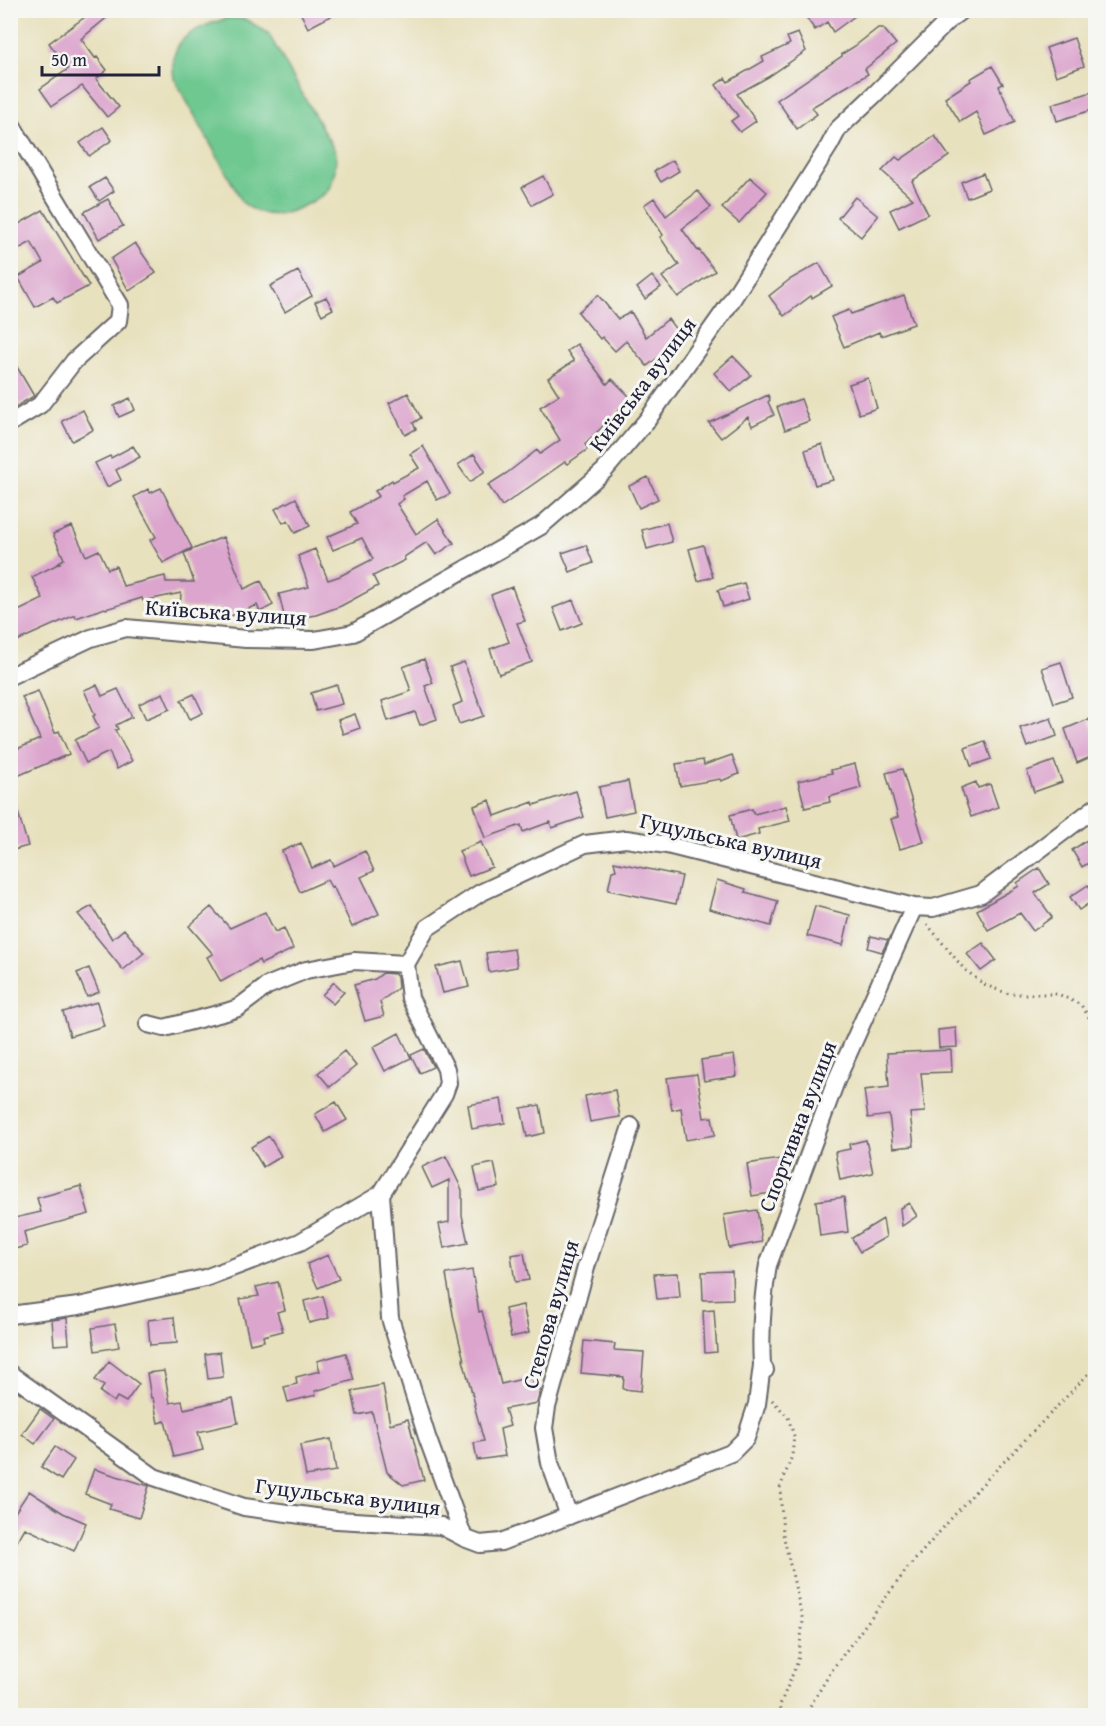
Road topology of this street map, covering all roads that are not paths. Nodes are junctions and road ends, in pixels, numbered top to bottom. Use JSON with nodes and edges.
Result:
{"nodes":[{"id":1,"x":962,"y":10,"type":"edge"},
{"id":2,"x":10,"y":122,"type":"edge"},
{"id":3,"x":10,"y":423,"type":"edge"},
{"id":4,"x":10,"y":676,"type":"edge"},
{"id":5,"x":1095,"y":807,"type":"edge"},
{"id":6,"x":914,"y":907,"type":"junction"},
{"id":7,"x":406,"y":964,"type":"junction"},
{"id":8,"x":148,"y":1024,"type":"dead end"},
{"id":9,"x":632,"y":1126,"type":"dead end"},
{"id":10,"x":381,"y":1194,"type":"junction"},
{"id":11,"x":10,"y":1315,"type":"edge"},
{"id":12,"x":10,"y":1374,"type":"edge"},
{"id":13,"x":762,"y":1374,"type":"joint"},
{"id":14,"x":569,"y":1516,"type":"junction"},
{"id":15,"x":464,"y":1538,"type":"junction"}],
"edges":[{"from":1,"to":4,"type":"street","name":"Київська вулиця"},
{"from":2,"to":3,"type":"street"},
{"from":5,"to":6,"type":"street","name":"Гуцульська вулиця"},
{"from":6,"to":7,"type":"street","name":"Гуцульська вулиця"},
{"from":6,"to":13,"type":"street","name":"Спортивна вулиця"},
{"from":7,"to":8,"type":"street"},
{"from":7,"to":10,"type":"street"},
{"from":9,"to":14,"type":"street","name":"Степова вулиця"},
{"from":10,"to":11,"type":"street"},
{"from":10,"to":15,"type":"street","name":"Гуцульська вулиця"},
{"from":12,"to":15,"type":"street","name":"Гуцульська вулиця"},
{"from":13,"to":14,"type":"street","name":"Гуцульська вулиця"},
{"from":14,"to":15,"type":"street","name":"Гуцульська вулиця"}]}
